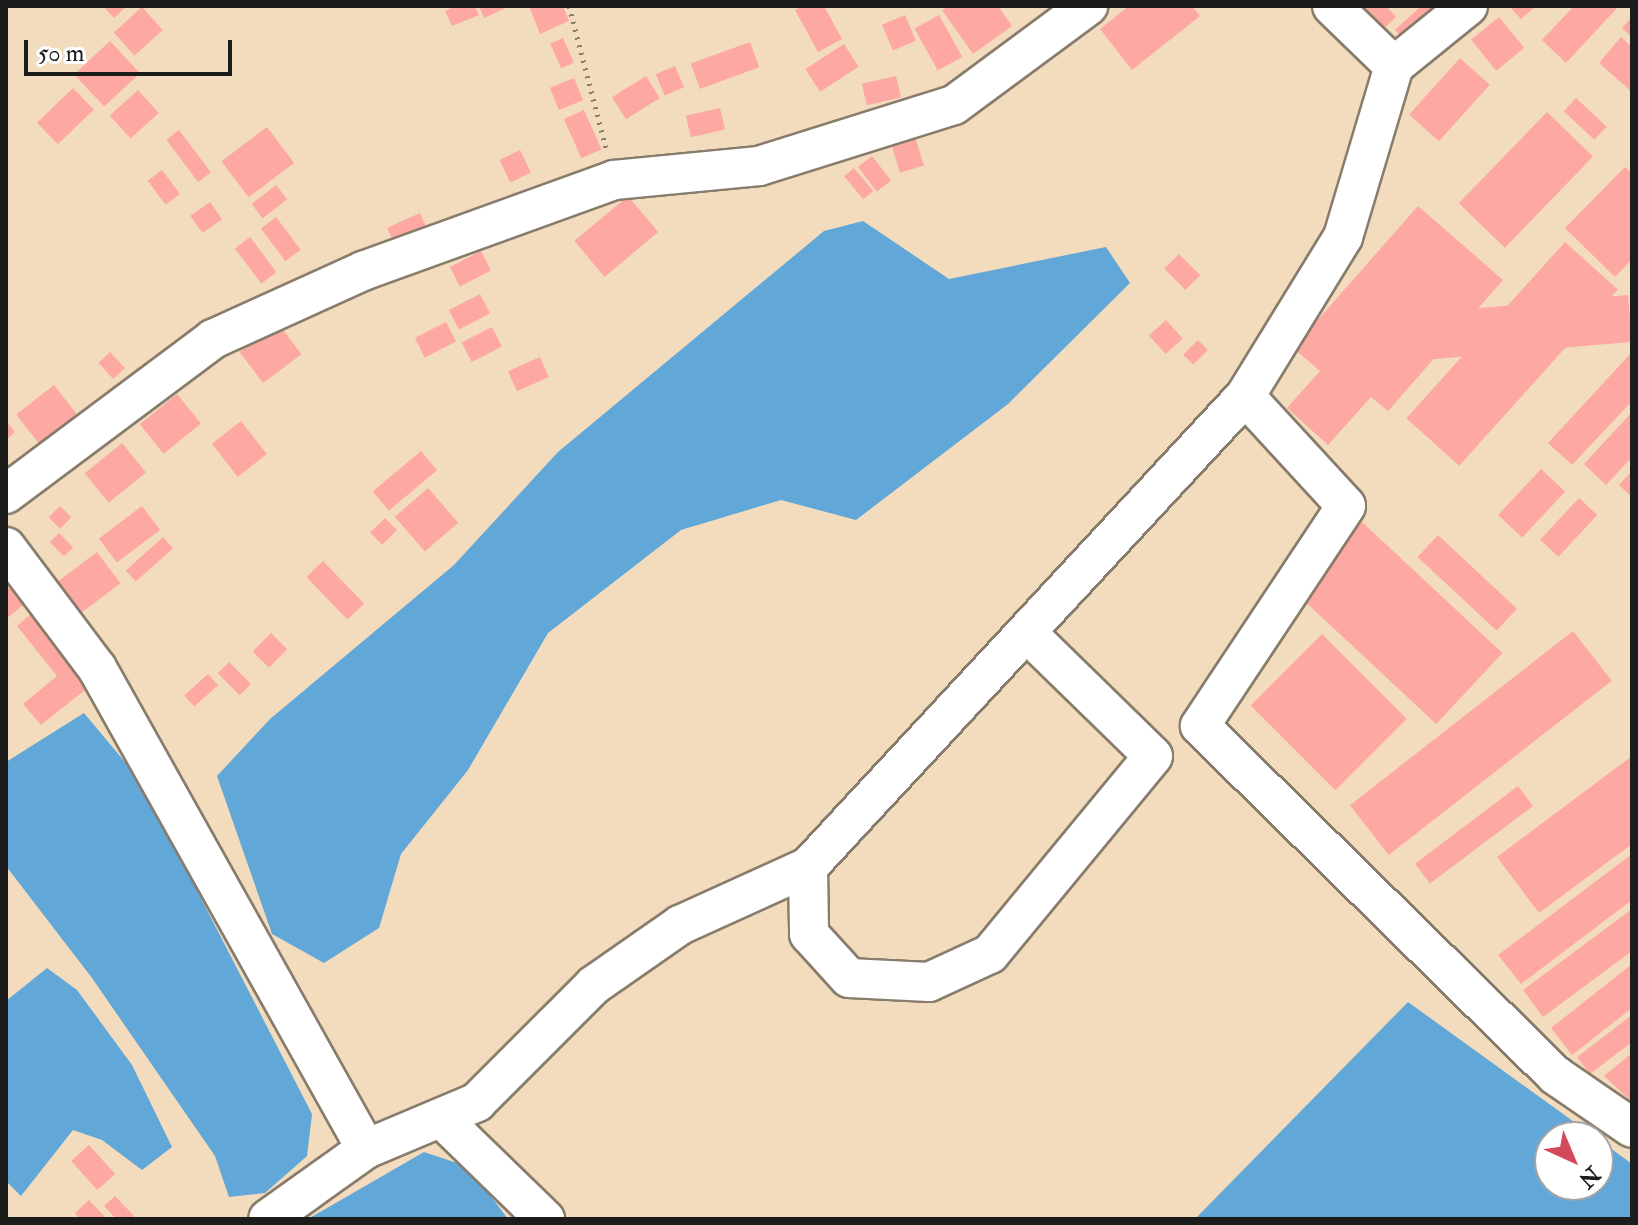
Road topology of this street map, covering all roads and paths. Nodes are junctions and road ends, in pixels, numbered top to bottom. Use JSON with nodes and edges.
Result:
{"nodes":[{"id":1,"x":569,"y":6,"type":"edge"},
{"id":2,"x":1088,"y":6,"type":"edge"},
{"id":3,"x":1332,"y":6,"type":"edge"},
{"id":4,"x":1468,"y":6,"type":"edge"},
{"id":5,"x":1394,"y":66,"type":"junction"},
{"id":6,"x":614,"y":180,"type":"junction"},
{"id":7,"x":1245,"y":396,"type":"junction"},
{"id":8,"x":6,"y":494,"type":"edge"},
{"id":9,"x":6,"y":547,"type":"edge"},
{"id":10,"x":1026,"y":632,"type":"junction"},
{"id":11,"x":1200,"y":726,"type":"junction"},
{"id":12,"x":1153,"y":756,"type":"junction"},
{"id":13,"x":808,"y":867,"type":"junction"},
{"id":14,"x":442,"y":1119,"type":"junction"},
{"id":15,"x":1632,"y":1128,"type":"edge"},
{"id":16,"x":366,"y":1149,"type":"junction"},
{"id":17,"x":268,"y":1219,"type":"edge"},
{"id":18,"x":545,"y":1219,"type":"edge"}],
"edges":[{"from":1,"to":6,"type":"path"},
{"from":2,"to":6,"type":"street"},
{"from":3,"to":5,"type":"street"},
{"from":4,"to":5,"type":"street"},
{"from":5,"to":7,"type":"street"},
{"from":6,"to":8,"type":"street"},
{"from":7,"to":10,"type":"street"},
{"from":7,"to":11,"type":"street"},
{"from":9,"to":16,"type":"street"},
{"from":10,"to":12,"type":"street"},
{"from":10,"to":13,"type":"street"},
{"from":11,"to":12,"type":"street"},
{"from":11,"to":15,"type":"street"},
{"from":12,"to":13,"type":"street"},
{"from":13,"to":14,"type":"street"},
{"from":14,"to":16,"type":"street"},
{"from":14,"to":18,"type":"street"},
{"from":16,"to":17,"type":"street"}]}
